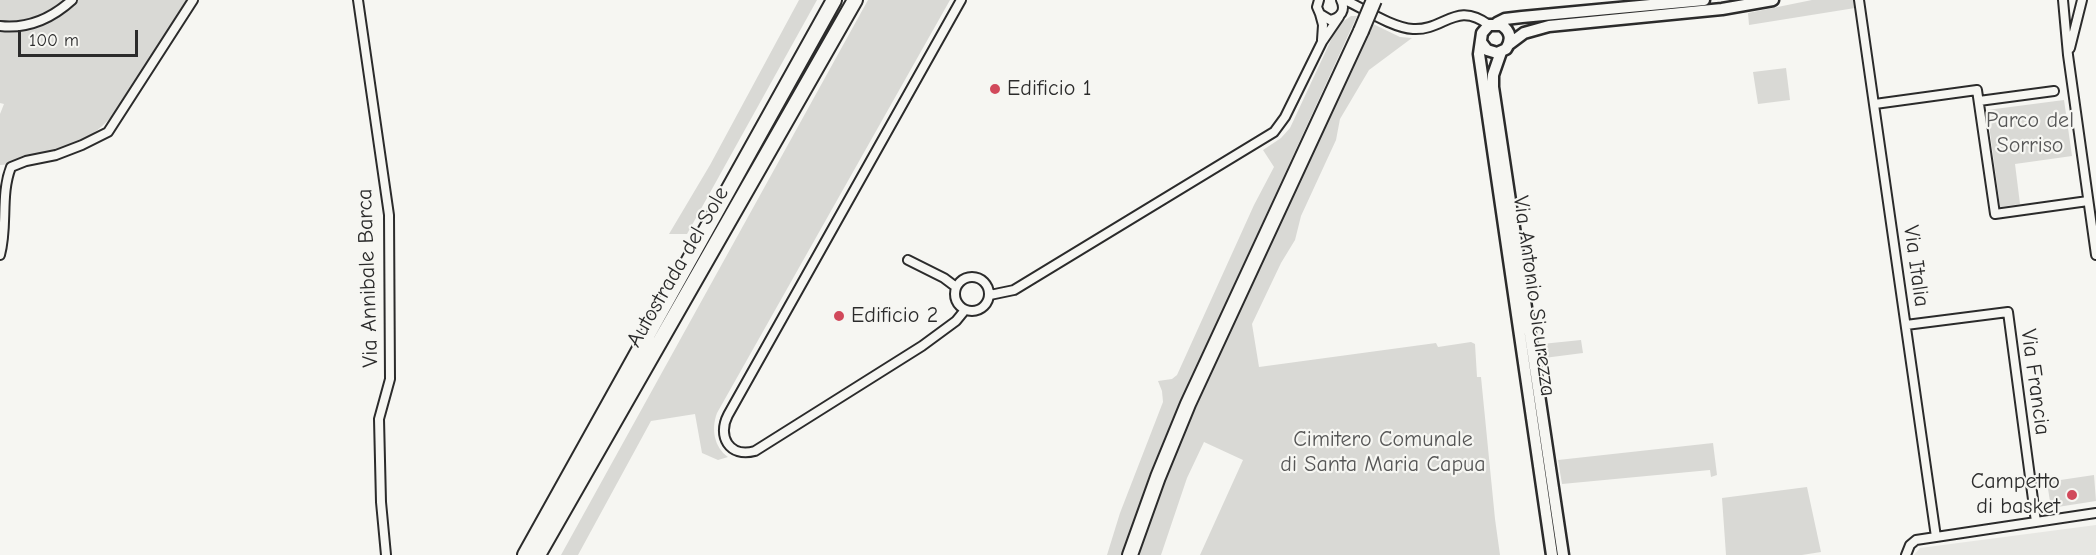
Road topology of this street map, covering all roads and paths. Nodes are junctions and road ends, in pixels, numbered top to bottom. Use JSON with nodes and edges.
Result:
{"nodes":[{"id":1,"x":72,"y":0,"type":"edge"},
{"id":2,"x":193,"y":0,"type":"edge"},
{"id":3,"x":358,"y":0,"type":"edge"},
{"id":4,"x":834,"y":0,"type":"edge"},
{"id":5,"x":855,"y":0,"type":"edge"},
{"id":6,"x":961,"y":0,"type":"edge"},
{"id":7,"x":1343,"y":0,"type":"edge"},
{"id":8,"x":1374,"y":0,"type":"edge"},
{"id":9,"x":1704,"y":0,"type":"edge"},
{"id":10,"x":1773,"y":0,"type":"edge"},
{"id":11,"x":1859,"y":0,"type":"edge"},
{"id":12,"x":2063,"y":0,"type":"edge"},
{"id":13,"x":2082,"y":0,"type":"edge"},
{"id":14,"x":1318,"y":1,"type":"edge"},
{"id":15,"x":1363,"y":9,"type":"junction"},
{"id":16,"x":1320,"y":14,"type":"junction"},
{"id":17,"x":1340,"y":15,"type":"junction"},
{"id":18,"x":1493,"y":24,"type":"junction"},
{"id":19,"x":0,"y":26,"type":"edge"},
{"id":20,"x":1322,"y":42,"type":"junction"},
{"id":21,"x":1481,"y":42,"type":"junction"},
{"id":22,"x":1505,"y":48,"type":"junction"},
{"id":23,"x":2068,"y":55,"type":"junction"},
{"id":24,"x":2054,"y":91,"type":"dead end"},
{"id":25,"x":1979,"y":101,"type":"junction"},
{"id":26,"x":1875,"y":104,"type":"junction"},
{"id":27,"x":2088,"y":201,"type":"junction"},
{"id":28,"x":0,"y":255,"type":"edge"},
{"id":29,"x":2096,"y":255,"type":"edge"},
{"id":30,"x":908,"y":260,"type":"dead end"},
{"id":31,"x":956,"y":287,"type":"junction"},
{"id":32,"x":990,"y":295,"type":"junction"},
{"id":33,"x":965,"y":310,"type":"junction"},
{"id":34,"x":1906,"y":325,"type":"junction"},
{"id":35,"x":2096,"y":513,"type":"edge"},
{"id":36,"x":2036,"y":522,"type":"junction"},
{"id":37,"x":1936,"y":537,"type":"junction"},
{"id":38,"x":386,"y":555,"type":"edge"},
{"id":39,"x":525,"y":555,"type":"edge"},
{"id":40,"x":538,"y":555,"type":"edge"},
{"id":41,"x":1130,"y":555,"type":"edge"},
{"id":42,"x":1552,"y":555,"type":"edge"},
{"id":43,"x":1563,"y":555,"type":"edge"},
{"id":44,"x":1906,"y":555,"type":"edge"}],
"edges":[{"from":1,"to":19,"type":"street"},
{"from":2,"to":28,"type":"street"},
{"from":3,"to":38,"type":"street","name":"Via Annibale Barca"},
{"from":4,"to":39,"type":"highway","name":"Autostrada del Sole"},
{"from":5,"to":40,"type":"highway","name":"Autostrada del Sole"},
{"from":6,"to":33,"type":"street"},
{"from":7,"to":15,"type":"street"},
{"from":7,"to":17,"type":"street"},
{"from":8,"to":41,"type":"highway","bridge":true},
{"from":9,"to":18,"type":"street"},
{"from":10,"to":22,"type":"street"},
{"from":11,"to":26,"type":"street","name":"Via Italia"},
{"from":12,"to":23,"type":"street"},
{"from":13,"to":23,"type":"street"},
{"from":14,"to":16,"type":"street"},
{"from":15,"to":17,"type":"street"},
{"from":15,"to":18,"type":"street"},
{"from":16,"to":17,"type":"street"},
{"from":16,"to":20,"type":"street"},
{"from":17,"to":20,"type":"street"},
{"from":18,"to":21,"type":"street","name":"Via Antonio Sicurezza"},
{"from":18,"to":22,"type":"street"},
{"from":20,"to":32,"type":"street"},
{"from":21,"to":22,"type":"street"},
{"from":21,"to":42,"type":"street","name":"Via Antonio Sicurezza"},
{"from":22,"to":43,"type":"street","name":"Via Antonio Sicurezza"},
{"from":23,"to":27,"type":"street"},
{"from":24,"to":25,"type":"street"},
{"from":25,"to":26,"type":"street"},
{"from":25,"to":27,"type":"street"},
{"from":26,"to":34,"type":"street","name":"Via Italia"},
{"from":27,"to":29,"type":"street"},
{"from":30,"to":31,"type":"street"},
{"from":31,"to":32,"type":"street"},
{"from":31,"to":33,"type":"street"},
{"from":32,"to":33,"type":"street"},
{"from":34,"to":36,"type":"street","name":"Via Francia"},
{"from":34,"to":37,"type":"street","name":"Via Italia"},
{"from":35,"to":36,"type":"street"},
{"from":36,"to":37,"type":"street"},
{"from":37,"to":44,"type":"street"}]}
